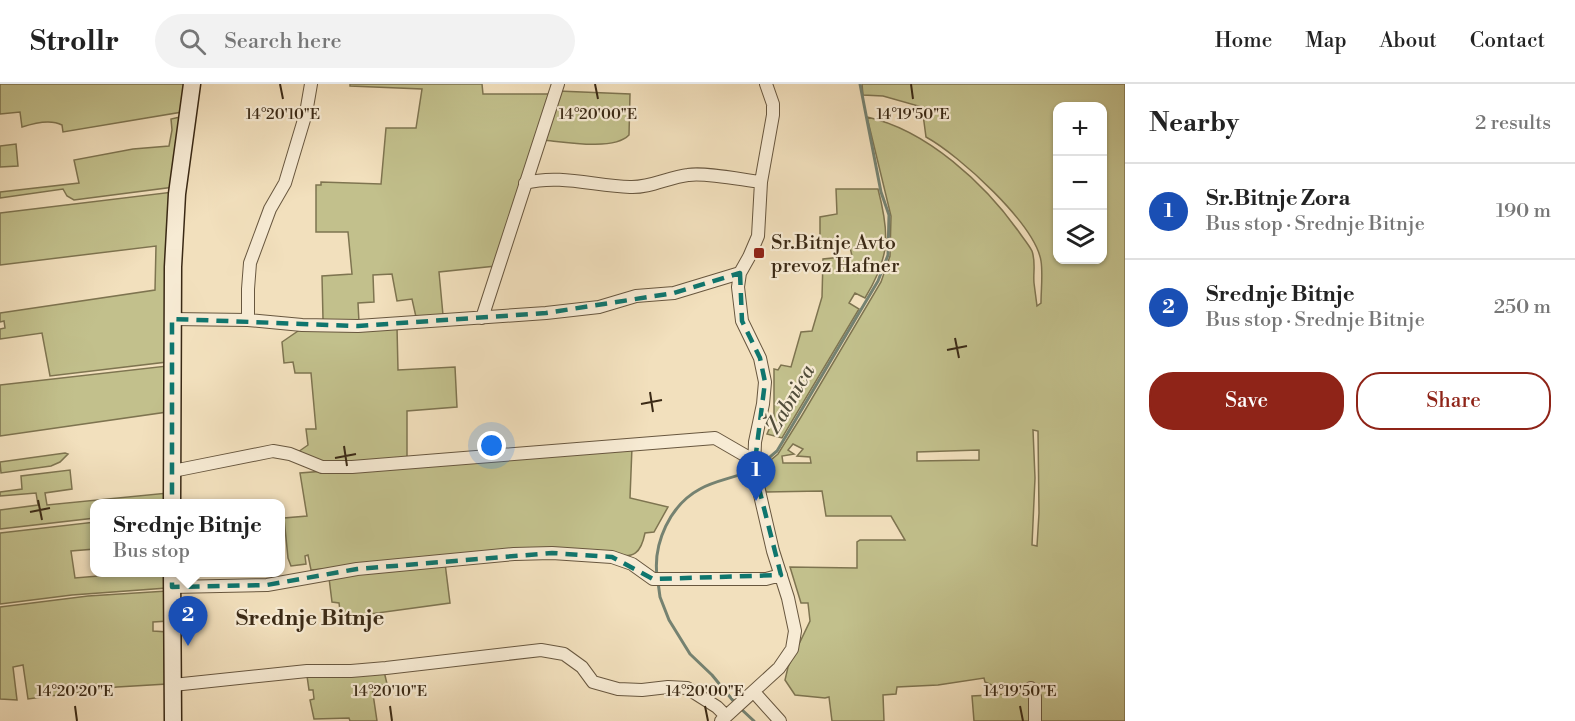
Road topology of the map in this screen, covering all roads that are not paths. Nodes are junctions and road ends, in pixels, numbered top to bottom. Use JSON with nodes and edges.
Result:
{"nodes":[{"id":1,"x":192,"y":84,"type":"edge"},
{"id":2,"x":311,"y":84,"type":"edge"},
{"id":3,"x":558,"y":84,"type":"edge"},
{"id":4,"x":766,"y":84,"type":"edge"},
{"id":5,"x":761,"y":182,"type":"junction"},
{"id":6,"x":525,"y":183,"type":"junction"},
{"id":7,"x":740,"y":273,"type":"junction"},
{"id":8,"x":482,"y":318,"type":"junction"},
{"id":9,"x":172,"y":319,"type":"junction"},
{"id":10,"x":248,"y":320,"type":"junction"},
{"id":11,"x":753,"y":460,"type":"junction"},
{"id":12,"x":173,"y":471,"type":"junction"},
{"id":13,"x":172,"y":499,"type":"edge"},
{"id":14,"x":781,"y":575,"type":"junction"},
{"id":15,"x":172,"y":580,"type":"edge"},
{"id":16,"x":173,"y":680,"type":"junction"},
{"id":17,"x":1031,"y":688,"type":"dead end"},
{"id":18,"x":749,"y":696,"type":"junction"},
{"id":19,"x":726,"y":716,"type":"edge"},
{"id":20,"x":173,"y":721,"type":"edge"},
{"id":21,"x":780,"y":721,"type":"edge"},
{"id":22,"x":1035,"y":721,"type":"edge"}],
"edges":[{"from":1,"to":9,"type":"main road"},
{"from":2,"to":10,"type":"street"},
{"from":3,"to":6,"type":"street"},
{"from":4,"to":5,"type":"street"},
{"from":5,"to":6,"type":"street"},
{"from":5,"to":7,"type":"street"},
{"from":6,"to":8,"type":"street"},
{"from":7,"to":8,"type":"street"},
{"from":7,"to":11,"type":"street"},
{"from":8,"to":10,"type":"street"},
{"from":9,"to":10,"type":"street"},
{"from":9,"to":12,"type":"main road"},
{"from":11,"to":12,"type":"street"},
{"from":11,"to":14,"type":"street"},
{"from":12,"to":13,"type":"main road"},
{"from":14,"to":15,"type":"street"},
{"from":14,"to":18,"type":"street"},
{"from":15,"to":16,"type":"main road"},
{"from":16,"to":19,"type":"street"},
{"from":16,"to":20,"type":"main road"},
{"from":17,"to":22,"type":"street"},
{"from":18,"to":19,"type":"street"},
{"from":18,"to":21,"type":"street"}]}
